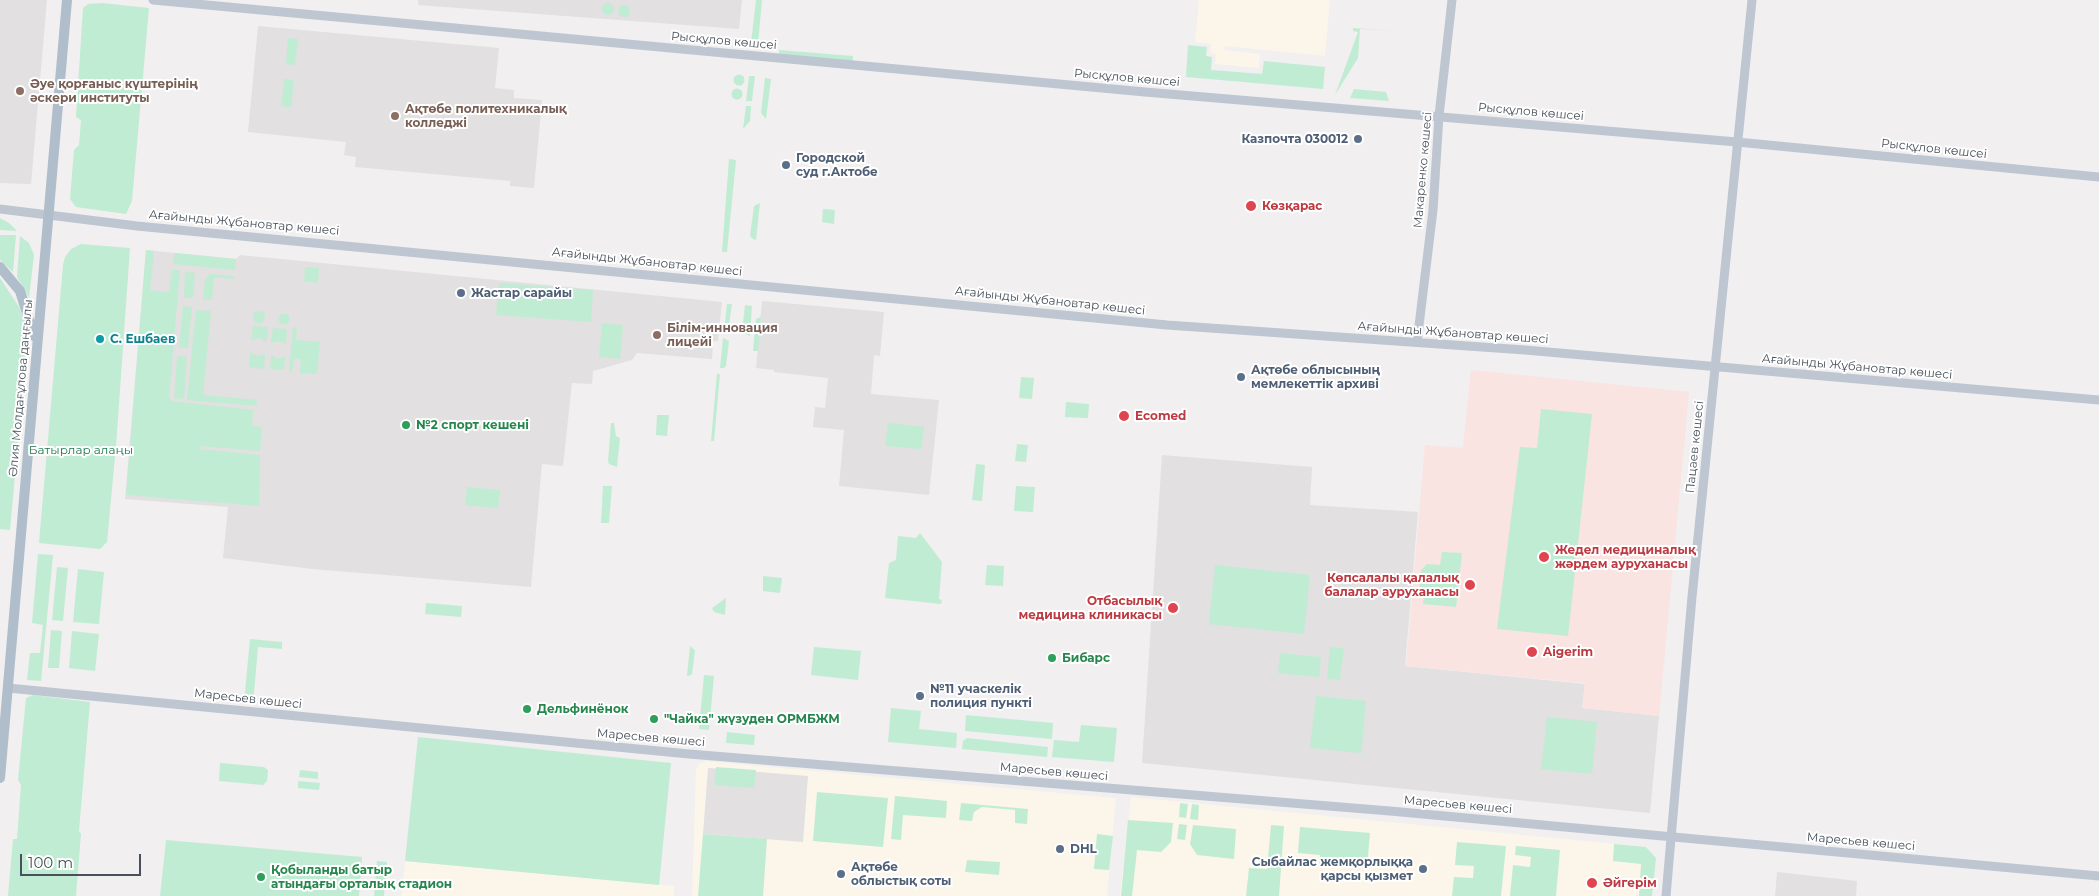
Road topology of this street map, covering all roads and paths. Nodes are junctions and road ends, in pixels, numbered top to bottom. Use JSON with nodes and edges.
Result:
{"nodes":[{"id":1,"x":68,"y":0,"type":"edge"},
{"id":2,"x":153,"y":0,"type":"edge"},
{"id":3,"x":1452,"y":0,"type":"edge"},
{"id":4,"x":1752,"y":0,"type":"edge"},
{"id":5,"x":1439,"y":116,"type":"junction"},
{"id":6,"x":1738,"y":142,"type":"junction"},
{"id":7,"x":2099,"y":177,"type":"edge"},
{"id":8,"x":0,"y":209,"type":"edge"},
{"id":9,"x":50,"y":216,"type":"junction"},
{"id":10,"x":0,"y":267,"type":"edge"},
{"id":11,"x":1417,"y":342,"type":"junction"},
{"id":12,"x":36,"y":343,"type":"junction"},
{"id":13,"x":1715,"y":367,"type":"junction"},
{"id":14,"x":2099,"y":400,"type":"edge"},
{"id":15,"x":8,"y":688,"type":"junction"},
{"id":16,"x":0,"y":778,"type":"edge"},
{"id":17,"x":1673,"y":837,"type":"junction"},
{"id":18,"x":2099,"y":876,"type":"edge"},
{"id":19,"x":1666,"y":896,"type":"edge"}],
"edges":[{"from":1,"to":9,"type":"main road","name":"Әлия Молдағұлова даңғылы"},
{"from":2,"to":5,"type":"street","name":"Рысқұлов көшсеі"},
{"from":3,"to":5,"type":"street","name":"Макаренко көшесі"},
{"from":4,"to":6,"type":"street","name":"Пацаев көшесі"},
{"from":5,"to":6,"type":"street","name":"Рысқұлов көшсеі"},
{"from":5,"to":11,"type":"street","name":"Макаренко көшесі"},
{"from":6,"to":7,"type":"street","name":"Рысқұлов көшсеі"},
{"from":6,"to":13,"type":"street","name":"Пацаев көшесі"},
{"from":8,"to":9,"type":"street","name":"Ағайынды Жұбановтар көшесі"},
{"from":9,"to":11,"type":"street","name":"Ағайынды Жұбановтар көшесі"},
{"from":9,"to":12,"type":"main road","name":"Әлия Молдағұлова даңғылы"},
{"from":10,"to":12,"type":"main road"},
{"from":11,"to":13,"type":"street","name":"Ағайынды Жұбановтар көшесі"},
{"from":12,"to":15,"type":"main road","name":"Әлия Молдағұлова даңғылы"},
{"from":13,"to":14,"type":"street","name":"Ағайынды Жұбановтар көшесі"},
{"from":13,"to":17,"type":"street","name":"Пацаев көшесі"},
{"from":15,"to":16,"type":"main road","name":"Әлия Молдағұлова даңғылы"},
{"from":15,"to":17,"type":"street","name":"Маресьев көшесі"},
{"from":17,"to":18,"type":"street","name":"Маресьев көшесі"},
{"from":17,"to":19,"type":"street","name":"Пацаев көшесі"}]}
